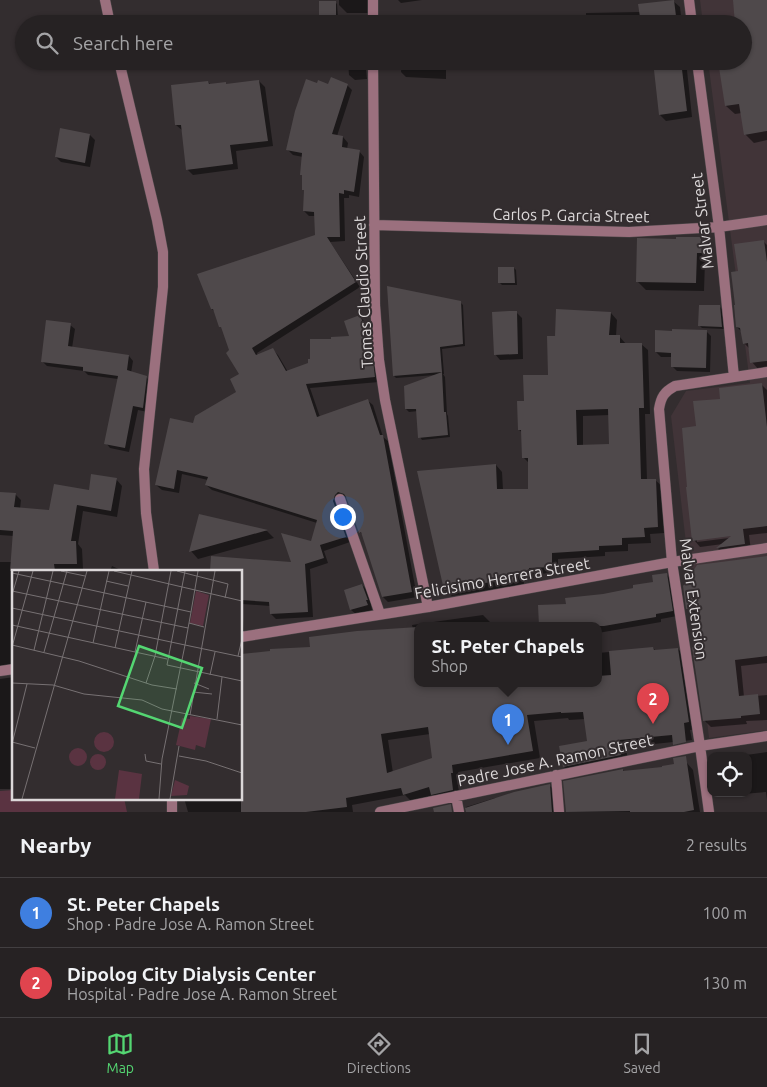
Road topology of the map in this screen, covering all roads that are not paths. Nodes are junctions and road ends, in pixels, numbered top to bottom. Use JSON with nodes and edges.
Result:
{"nodes":[{"id":1,"x":105,"y":0,"type":"edge"},
{"id":2,"x":373,"y":0,"type":"edge"},
{"id":3,"x":689,"y":0,"type":"edge"},
{"id":4,"x":108,"y":15,"type":"edge"},
{"id":5,"x":373,"y":15,"type":"edge"},
{"id":6,"x":691,"y":15,"type":"edge"},
{"id":7,"x":121,"y":70,"type":"edge"},
{"id":8,"x":373,"y":70,"type":"edge"},
{"id":9,"x":698,"y":70,"type":"edge"},
{"id":10,"x":767,"y":220,"type":"edge"},
{"id":11,"x":374,"y":225,"type":"junction"},
{"id":12,"x":719,"y":227,"type":"junction"},
{"id":13,"x":767,"y":372,"type":"edge"},
{"id":14,"x":734,"y":376,"type":"junction"},
{"id":15,"x":340,"y":499,"type":"dead end"},
{"id":16,"x":767,"y":548,"type":"edge"},
{"id":17,"x":672,"y":562,"type":"junction"},
{"id":18,"x":154,"y":570,"type":"edge"},
{"id":19,"x":428,"y":607,"type":"junction"},
{"id":20,"x":380,"y":614,"type":"junction"},
{"id":21,"x":242,"y":637,"type":"edge"},
{"id":22,"x":767,"y":736,"type":"edge"},
{"id":23,"x":700,"y":746,"type":"junction"},
{"id":24,"x":556,"y":775,"type":"junction"},
{"id":25,"x":456,"y":796,"type":"junction"},
{"id":26,"x":380,"y":812,"type":"edge"},
{"id":27,"x":459,"y":812,"type":"edge"},
{"id":28,"x":559,"y":812,"type":"edge"},
{"id":29,"x":709,"y":812,"type":"edge"}],
"edges":[{"from":1,"to":4,"type":"street"},
{"from":2,"to":5,"type":"street"},
{"from":3,"to":6,"type":"street"},
{"from":7,"to":18,"type":"street"},
{"from":8,"to":11,"type":"street","name":"Tomas Claudio Street"},
{"from":9,"to":12,"type":"street","name":"Malvar Street"},
{"from":10,"to":12,"type":"street","name":"Carlos P. Garcia Street"},
{"from":11,"to":12,"type":"street","name":"Carlos P. Garcia Street"},
{"from":11,"to":19,"type":"street","name":"Tomas Claudio Street"},
{"from":12,"to":14,"type":"street","name":"Malvar Street"},
{"from":13,"to":14,"type":"street"},
{"from":14,"to":17,"type":"street","name":"Malvar Extension"},
{"from":15,"to":20,"type":"street"},
{"from":16,"to":17,"type":"street","name":"Felicisimo Herrera Street"},
{"from":17,"to":19,"type":"street","name":"Felicisimo Herrera Street"},
{"from":17,"to":23,"type":"street","name":"Malvar Extension"},
{"from":19,"to":20,"type":"street","name":"Felicisimo Herrera Street"},
{"from":20,"to":21,"type":"street","name":"Felicisimo Herrera Street"},
{"from":22,"to":23,"type":"street","name":"Padre Jose A. Ramon Street"},
{"from":23,"to":24,"type":"street","name":"Padre Jose A. Ramon Street"},
{"from":23,"to":29,"type":"street","name":"Malvar Extension"},
{"from":24,"to":25,"type":"street","name":"Padre Jose A. Ramon Street"},
{"from":24,"to":28,"type":"street"},
{"from":25,"to":26,"type":"street","name":"Padre Jose A. Ramon Street"},
{"from":25,"to":27,"type":"street"}]}
